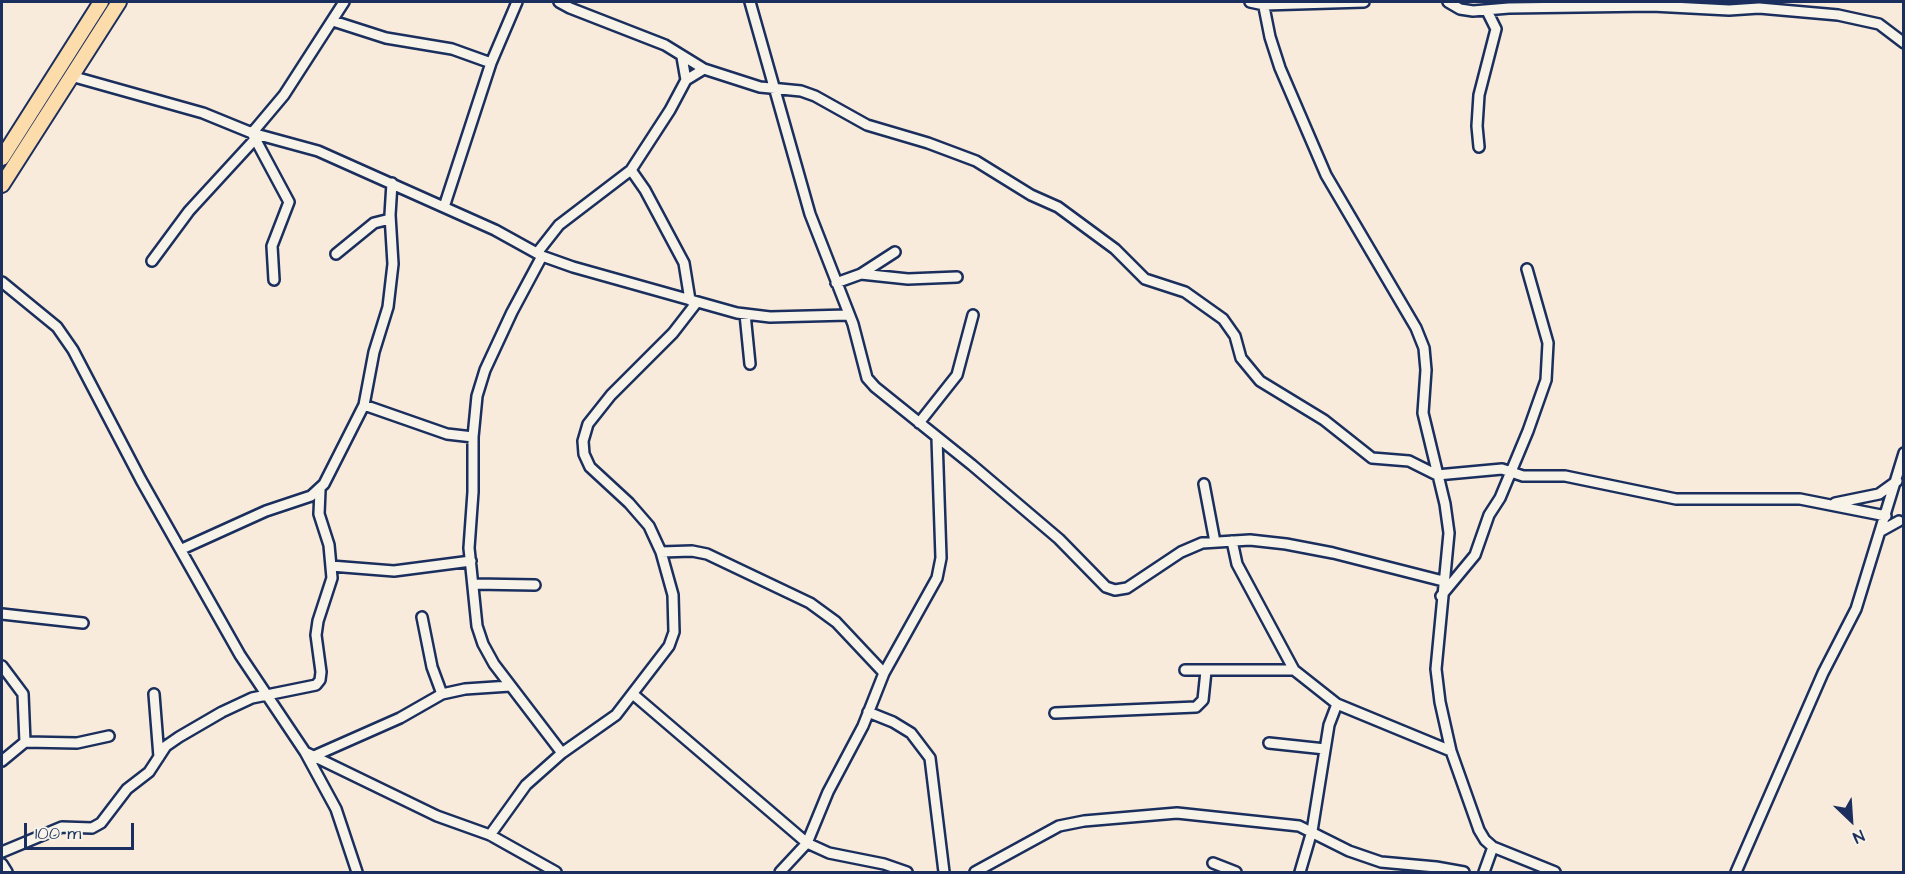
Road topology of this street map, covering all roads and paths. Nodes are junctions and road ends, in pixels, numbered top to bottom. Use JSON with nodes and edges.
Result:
{"nodes":[{"id":1,"x":101,"y":2,"type":"edge"},
{"id":2,"x":119,"y":2,"type":"edge"},
{"id":3,"x":344,"y":2,"type":"edge"},
{"id":4,"x":517,"y":2,"type":"edge"},
{"id":5,"x":559,"y":2,"type":"edge"},
{"id":6,"x":750,"y":2,"type":"edge"},
{"id":7,"x":1250,"y":2,"type":"edge"},
{"id":8,"x":1364,"y":2,"type":"edge"},
{"id":9,"x":1448,"y":2,"type":"edge"},
{"id":10,"x":1264,"y":3,"type":"edge"},
{"id":11,"x":1487,"y":10,"type":"junction"},
{"id":12,"x":333,"y":21,"type":"junction"},
{"id":13,"x":1904,"y":43,"type":"edge"},
{"id":14,"x":682,"y":57,"type":"junction"},
{"id":15,"x":491,"y":63,"type":"junction"},
{"id":16,"x":704,"y":69,"type":"junction"},
{"id":17,"x":71,"y":76,"type":"junction"},
{"id":18,"x":686,"y":80,"type":"junction"},
{"id":19,"x":775,"y":90,"type":"junction"},
{"id":20,"x":255,"y":136,"type":"junction"},
{"id":21,"x":1479,"y":147,"type":"dead end"},
{"id":22,"x":2,"y":158,"type":"edge"},
{"id":23,"x":631,"y":170,"type":"junction"},
{"id":24,"x":392,"y":183,"type":"junction"},
{"id":25,"x":2,"y":185,"type":"edge"},
{"id":26,"x":444,"y":207,"type":"junction"},
{"id":27,"x":390,"y":219,"type":"junction"},
{"id":28,"x":895,"y":252,"type":"dead end"},
{"id":29,"x":336,"y":254,"type":"dead end"},
{"id":30,"x":539,"y":255,"type":"junction"},
{"id":31,"x":152,"y":261,"type":"dead end"},
{"id":32,"x":1527,"y":269,"type":"dead end"},
{"id":33,"x":861,"y":274,"type":"junction"},
{"id":34,"x":957,"y":277,"type":"dead end"},
{"id":35,"x":274,"y":280,"type":"dead end"},
{"id":36,"x":2,"y":282,"type":"edge"},
{"id":37,"x":836,"y":283,"type":"junction"},
{"id":38,"x":694,"y":301,"type":"junction"},
{"id":39,"x":745,"y":314,"type":"junction"},
{"id":40,"x":848,"y":315,"type":"junction"},
{"id":41,"x":973,"y":315,"type":"dead end"},
{"id":42,"x":750,"y":364,"type":"dead end"},
{"id":43,"x":364,"y":405,"type":"junction"},
{"id":44,"x":919,"y":423,"type":"junction"},
{"id":45,"x":473,"y":437,"type":"junction"},
{"id":46,"x":938,"y":438,"type":"junction"},
{"id":47,"x":1904,"y":453,"type":"edge"},
{"id":48,"x":1511,"y":472,"type":"junction"},
{"id":49,"x":1437,"y":475,"type":"junction"},
{"id":50,"x":1898,"y":480,"type":"junction"},
{"id":51,"x":1203,"y":484,"type":"dead end"},
{"id":52,"x":320,"y":490,"type":"junction"},
{"id":53,"x":1832,"y":503,"type":"junction"},
{"id":54,"x":1886,"y":517,"type":"junction"},
{"id":55,"x":1901,"y":521,"type":"edge"},
{"id":56,"x":1881,"y":531,"type":"junction"},
{"id":57,"x":1232,"y":541,"type":"junction"},
{"id":58,"x":1215,"y":542,"type":"junction"},
{"id":59,"x":182,"y":549,"type":"junction"},
{"id":60,"x":661,"y":552,"type":"junction"},
{"id":61,"x":471,"y":561,"type":"junction"},
{"id":62,"x":331,"y":566,"type":"junction"},
{"id":63,"x":1443,"y":581,"type":"junction"},
{"id":64,"x":474,"y":584,"type":"junction"},
{"id":65,"x":536,"y":585,"type":"dead end"},
{"id":66,"x":1441,"y":596,"type":"junction"},
{"id":67,"x":2,"y":614,"type":"edge"},
{"id":68,"x":422,"y":617,"type":"dead end"},
{"id":69,"x":82,"y":623,"type":"dead end"},
{"id":70,"x":2,"y":666,"type":"edge"},
{"id":71,"x":1185,"y":670,"type":"dead end"},
{"id":72,"x":1294,"y":670,"type":"junction"},
{"id":73,"x":1206,"y":671,"type":"junction"},
{"id":74,"x":884,"y":673,"type":"junction"},
{"id":75,"x":510,"y":686,"type":"junction"},
{"id":76,"x":154,"y":694,"type":"dead end"},
{"id":77,"x":264,"y":694,"type":"junction"},
{"id":78,"x":442,"y":694,"type":"junction"},
{"id":79,"x":634,"y":695,"type":"junction"},
{"id":80,"x":1337,"y":704,"type":"junction"},
{"id":81,"x":868,"y":712,"type":"junction"},
{"id":82,"x":1055,"y":713,"type":"dead end"},
{"id":83,"x":109,"y":736,"type":"dead end"},
{"id":84,"x":25,"y":742,"type":"junction"},
{"id":85,"x":1269,"y":743,"type":"dead end"},
{"id":86,"x":1325,"y":749,"type":"junction"},
{"id":87,"x":1451,"y":750,"type":"junction"},
{"id":88,"x":562,"y":753,"type":"junction"},
{"id":89,"x":310,"y":754,"type":"junction"},
{"id":90,"x":159,"y":757,"type":"junction"},
{"id":91,"x":2,"y":761,"type":"edge"},
{"id":92,"x":1312,"y":831,"type":"junction"},
{"id":93,"x":490,"y":836,"type":"junction"},
{"id":94,"x":807,"y":843,"type":"junction"},
{"id":95,"x":1493,"y":847,"type":"junction"},
{"id":96,"x":2,"y":852,"type":"edge"},
{"id":97,"x":1213,"y":863,"type":"dead end"},
{"id":98,"x":2,"y":864,"type":"edge"},
{"id":99,"x":978,"y":872,"type":"edge"},
{"id":100,"x":7,"y":873,"type":"edge"},
{"id":101,"x":357,"y":873,"type":"edge"},
{"id":102,"x":556,"y":873,"type":"edge"},
{"id":103,"x":780,"y":873,"type":"edge"},
{"id":104,"x":907,"y":873,"type":"edge"},
{"id":105,"x":944,"y":873,"type":"edge"},
{"id":106,"x":1236,"y":873,"type":"edge"},
{"id":107,"x":1300,"y":873,"type":"edge"},
{"id":108,"x":1464,"y":873,"type":"edge"},
{"id":109,"x":1484,"y":873,"type":"edge"},
{"id":110,"x":1555,"y":873,"type":"edge"},
{"id":111,"x":1736,"y":873,"type":"edge"}],
"edges":[{"from":1,"to":22,"type":"highway"},
{"from":2,"to":17,"type":"highway"},
{"from":3,"to":12,"type":"street"},
{"from":4,"to":15,"type":"street"},
{"from":5,"to":14,"type":"street"},
{"from":6,"to":19,"type":"street"},
{"from":7,"to":10,"type":"street"},
{"from":8,"to":10,"type":"street"},
{"from":9,"to":11,"type":"street"},
{"from":10,"to":49,"type":"street"},
{"from":11,"to":13,"type":"street"},
{"from":11,"to":21,"type":"street"},
{"from":12,"to":15,"type":"street"},
{"from":12,"to":20,"type":"street"},
{"from":14,"to":16,"type":"street"},
{"from":14,"to":18,"type":"street"},
{"from":15,"to":26,"type":"street"},
{"from":16,"to":18,"type":"street"},
{"from":16,"to":19,"type":"street"},
{"from":17,"to":20,"type":"street"},
{"from":17,"to":25,"type":"highway"},
{"from":18,"to":23,"type":"street"},
{"from":19,"to":37,"type":"street"},
{"from":19,"to":49,"type":"street"},
{"from":20,"to":24,"type":"street"},
{"from":20,"to":31,"type":"street"},
{"from":20,"to":35,"type":"street"},
{"from":23,"to":30,"type":"street"},
{"from":23,"to":38,"type":"street"},
{"from":24,"to":26,"type":"street"},
{"from":24,"to":27,"type":"street"},
{"from":26,"to":30,"type":"street"},
{"from":27,"to":29,"type":"street"},
{"from":27,"to":43,"type":"street"},
{"from":28,"to":33,"type":"street"},
{"from":30,"to":38,"type":"street"},
{"from":30,"to":45,"type":"street"},
{"from":32,"to":48,"type":"street"},
{"from":33,"to":34,"type":"street"},
{"from":33,"to":37,"type":"street"},
{"from":36,"to":59,"type":"street"},
{"from":37,"to":40,"type":"street"},
{"from":38,"to":39,"type":"street"},
{"from":38,"to":60,"type":"street"},
{"from":39,"to":40,"type":"street"},
{"from":39,"to":42,"type":"street"},
{"from":40,"to":44,"type":"street"},
{"from":41,"to":44,"type":"street"},
{"from":43,"to":45,"type":"street"},
{"from":43,"to":52,"type":"street"},
{"from":44,"to":46,"type":"street"},
{"from":45,"to":61,"type":"street"},
{"from":46,"to":58,"type":"street"},
{"from":46,"to":74,"type":"street"},
{"from":47,"to":50,"type":"street"},
{"from":48,"to":49,"type":"street"},
{"from":48,"to":53,"type":"street"},
{"from":48,"to":66,"type":"street"},
{"from":49,"to":63,"type":"street"},
{"from":50,"to":53,"type":"street"},
{"from":50,"to":54,"type":"street"},
{"from":51,"to":58,"type":"street"},
{"from":52,"to":59,"type":"street"},
{"from":52,"to":62,"type":"street"},
{"from":53,"to":54,"type":"street"},
{"from":54,"to":55,"type":"street"},
{"from":54,"to":56,"type":"street"},
{"from":55,"to":56,"type":"street"},
{"from":56,"to":111,"type":"street"},
{"from":57,"to":58,"type":"street"},
{"from":57,"to":63,"type":"street"},
{"from":57,"to":72,"type":"street"},
{"from":59,"to":77,"type":"street"},
{"from":60,"to":74,"type":"street"},
{"from":60,"to":79,"type":"street"},
{"from":61,"to":62,"type":"street"},
{"from":61,"to":64,"type":"street"},
{"from":62,"to":77,"type":"street"},
{"from":63,"to":66,"type":"street"},
{"from":64,"to":65,"type":"street"},
{"from":64,"to":75,"type":"street"},
{"from":66,"to":87,"type":"street"},
{"from":67,"to":69,"type":"street"},
{"from":68,"to":78,"type":"street"},
{"from":70,"to":84,"type":"street"},
{"from":71,"to":73,"type":"street"},
{"from":72,"to":73,"type":"street"},
{"from":72,"to":80,"type":"street"},
{"from":73,"to":82,"type":"street"},
{"from":74,"to":81,"type":"street"},
{"from":75,"to":78,"type":"street"},
{"from":75,"to":88,"type":"street"},
{"from":76,"to":90,"type":"street"},
{"from":77,"to":89,"type":"street"},
{"from":77,"to":90,"type":"street"},
{"from":78,"to":89,"type":"street"},
{"from":79,"to":88,"type":"street"},
{"from":79,"to":94,"type":"street"},
{"from":80,"to":86,"type":"street"},
{"from":80,"to":87,"type":"street"},
{"from":81,"to":94,"type":"street"},
{"from":81,"to":105,"type":"street"},
{"from":83,"to":84,"type":"street"},
{"from":84,"to":91,"type":"street"},
{"from":85,"to":86,"type":"street"},
{"from":86,"to":92,"type":"street"},
{"from":87,"to":95,"type":"street"},
{"from":88,"to":93,"type":"street"},
{"from":89,"to":93,"type":"street"},
{"from":89,"to":101,"type":"street"},
{"from":90,"to":96,"type":"street"},
{"from":92,"to":99,"type":"street"},
{"from":92,"to":107,"type":"street"},
{"from":92,"to":108,"type":"street"},
{"from":93,"to":102,"type":"street"},
{"from":94,"to":103,"type":"street"},
{"from":94,"to":104,"type":"street"},
{"from":95,"to":109,"type":"street"},
{"from":95,"to":110,"type":"street"},
{"from":97,"to":106,"type":"street"},
{"from":98,"to":100,"type":"street"}]}
